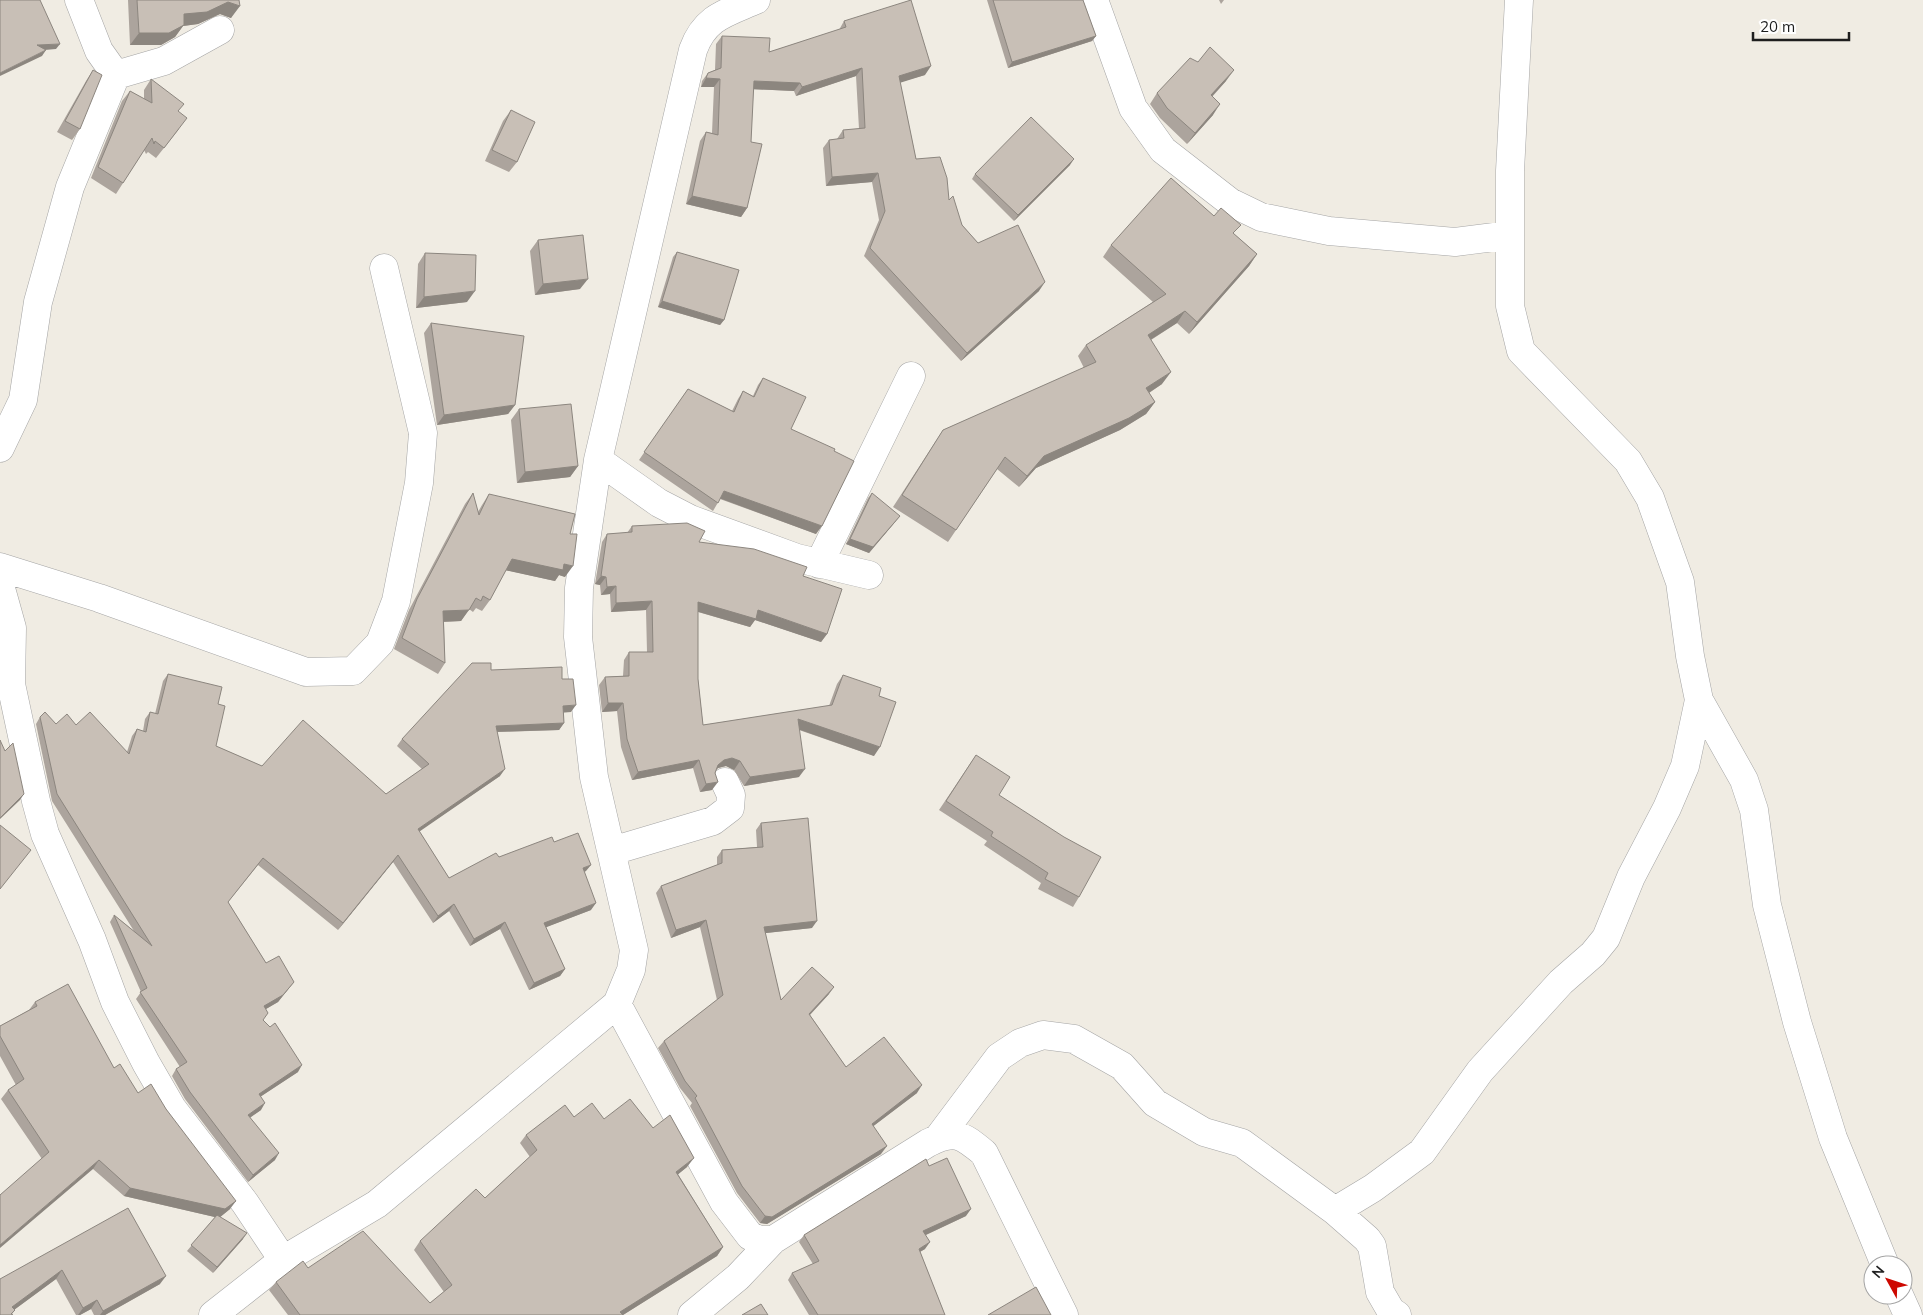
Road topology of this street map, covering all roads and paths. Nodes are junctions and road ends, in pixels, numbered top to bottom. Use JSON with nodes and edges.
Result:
{"nodes":[{"id":1,"x":79,"y":0,"type":"edge"},
{"id":2,"x":756,"y":0,"type":"edge"},
{"id":3,"x":1094,"y":0,"type":"edge"},
{"id":4,"x":1519,"y":0,"type":"edge"},
{"id":5,"x":220,"y":30,"type":"dead end"},
{"id":6,"x":116,"y":75,"type":"junction"},
{"id":7,"x":1510,"y":235,"type":"junction"},
{"id":8,"x":384,"y":268,"type":"dead end"},
{"id":9,"x":911,"y":376,"type":"dead end"},
{"id":10,"x":0,"y":448,"type":"edge"},
{"id":11,"x":598,"y":460,"type":"junction"},
{"id":12,"x":819,"y":564,"type":"junction"},
{"id":13,"x":0,"y":567,"type":"edge"},
{"id":14,"x":869,"y":575,"type":"dead end"},
{"id":15,"x":0,"y":585,"type":"edge"},
{"id":16,"x":6,"y":688,"type":"edge"},
{"id":17,"x":1699,"y":700,"type":"junction"},
{"id":18,"x":725,"y":782,"type":"dead end"},
{"id":19,"x":612,"y":851,"type":"junction"},
{"id":20,"x":616,"y":1004,"type":"junction"},
{"id":21,"x":939,"y":1137,"type":"junction"},
{"id":22,"x":1335,"y":1211,"type":"junction"},
{"id":23,"x":774,"y":1240,"type":"junction"},
{"id":24,"x":1881,"y":1255,"type":"edge"},
{"id":25,"x":283,"y":1260,"type":"junction"},
{"id":26,"x":213,"y":1315,"type":"edge"},
{"id":27,"x":692,"y":1315,"type":"edge"},
{"id":28,"x":1064,"y":1315,"type":"edge"},
{"id":29,"x":1397,"y":1315,"type":"edge"}],
"edges":[{"from":1,"to":6,"type":"street"},
{"from":2,"to":11,"type":"street"},
{"from":3,"to":7,"type":"street"},
{"from":4,"to":7,"type":"street"},
{"from":5,"to":6,"type":"street"},
{"from":6,"to":10,"type":"street"},
{"from":7,"to":17,"type":"street"},
{"from":8,"to":13,"type":"street"},
{"from":9,"to":12,"type":"street"},
{"from":11,"to":12,"type":"street"},
{"from":11,"to":19,"type":"street"},
{"from":12,"to":14,"type":"street"},
{"from":15,"to":16,"type":"street"},
{"from":16,"to":25,"type":"street"},
{"from":17,"to":22,"type":"street"},
{"from":17,"to":24,"type":"street"},
{"from":18,"to":19,"type":"street"},
{"from":19,"to":20,"type":"street"},
{"from":20,"to":23,"type":"street"},
{"from":20,"to":25,"type":"street"},
{"from":21,"to":22,"type":"street"},
{"from":21,"to":23,"type":"street"},
{"from":21,"to":28,"type":"street"},
{"from":22,"to":29,"type":"street"},
{"from":23,"to":27,"type":"street"},
{"from":25,"to":26,"type":"street"}]}
